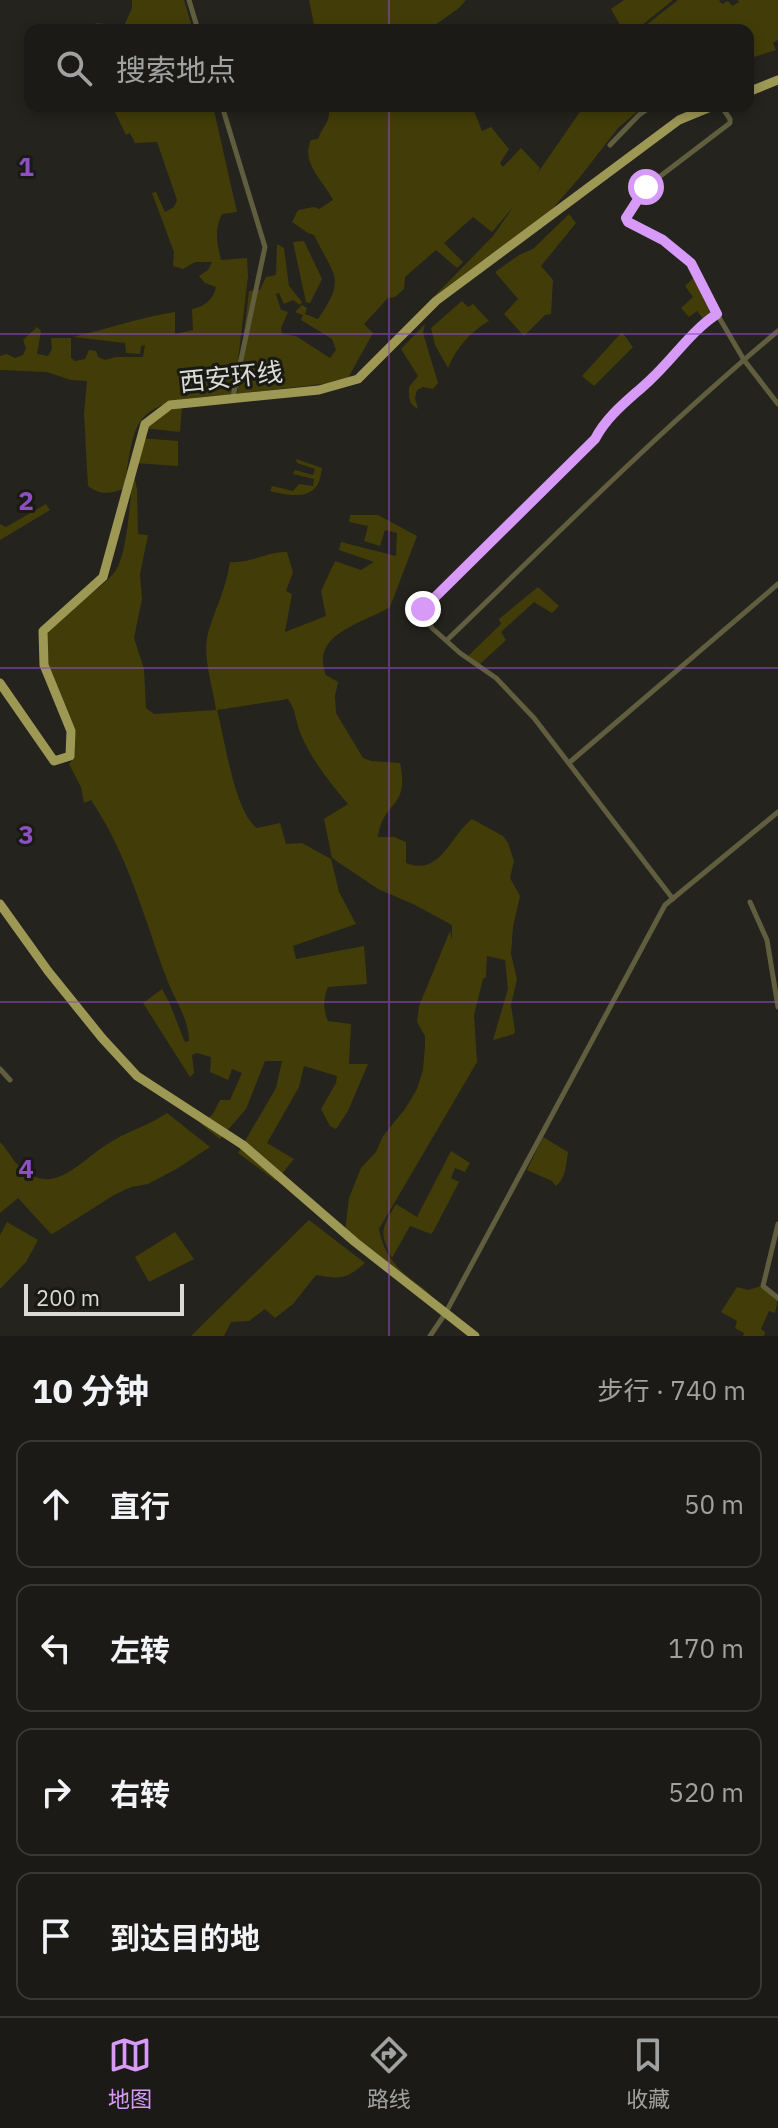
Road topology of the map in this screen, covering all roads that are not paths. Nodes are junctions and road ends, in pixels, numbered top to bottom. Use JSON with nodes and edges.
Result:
{"nodes":[{"id":1,"x":189,"y":0,"type":"edge"},
{"id":2,"x":196,"y":24,"type":"edge"},
{"id":3,"x":778,"y":80,"type":"edge"},
{"id":4,"x":754,"y":90,"type":"edge"},
{"id":5,"x":224,"y":112,"type":"edge"},
{"id":6,"x":643,"y":112,"type":"edge"},
{"id":7,"x":698,"y":112,"type":"edge"},
{"id":8,"x":725,"y":112,"type":"edge"},
{"id":9,"x":610,"y":145,"type":"dead end"},
{"id":10,"x":717,"y":314,"type":"junction"},
{"id":11,"x":778,"y":331,"type":"edge"},
{"id":12,"x":744,"y":360,"type":"junction"},
{"id":13,"x":233,"y":397,"type":"junction"},
{"id":14,"x":778,"y":404,"type":"edge"},
{"id":15,"x":778,"y":584,"type":"edge"},
{"id":16,"x":447,"y":640,"type":"junction"},
{"id":17,"x":0,"y":683,"type":"edge"},
{"id":18,"x":570,"y":762,"type":"junction"},
{"id":19,"x":778,"y":812,"type":"edge"},
{"id":20,"x":673,"y":899,"type":"junction"},
{"id":21,"x":750,"y":902,"type":"dead end"},
{"id":22,"x":0,"y":904,"type":"edge"},
{"id":23,"x":778,"y":1007,"type":"edge"},
{"id":24,"x":0,"y":1069,"type":"edge"},
{"id":25,"x":10,"y":1080,"type":"dead end"},
{"id":26,"x":778,"y":1224,"type":"edge"},
{"id":27,"x":775,"y":1246,"type":"edge"},
{"id":28,"x":778,"y":1298,"type":"edge"},
{"id":29,"x":445,"y":1314,"type":"junction"},
{"id":30,"x":430,"y":1336,"type":"edge"},
{"id":31,"x":475,"y":1336,"type":"edge"}],
"edges":[{"from":1,"to":2,"type":"street"},
{"from":3,"to":4,"type":"main road"},
{"from":5,"to":13,"type":"street"},
{"from":6,"to":9,"type":"street"},
{"from":7,"to":13,"type":"main road","name":"西安环线"},
{"from":8,"to":10,"type":"street"},
{"from":10,"to":12,"type":"street"},
{"from":10,"to":16,"type":"street"},
{"from":11,"to":12,"type":"street"},
{"from":12,"to":14,"type":"street"},
{"from":12,"to":16,"type":"street"},
{"from":13,"to":17,"type":"main road","name":"西安环线"},
{"from":15,"to":18,"type":"street"},
{"from":16,"to":18,"type":"street"},
{"from":18,"to":20,"type":"street"},
{"from":19,"to":20,"type":"street"},
{"from":20,"to":29,"type":"street"},
{"from":21,"to":23,"type":"street"},
{"from":22,"to":29,"type":"main road"},
{"from":24,"to":25,"type":"street"},
{"from":26,"to":27,"type":"street"},
{"from":27,"to":28,"type":"street"},
{"from":29,"to":30,"type":"street"},
{"from":29,"to":31,"type":"main road"}]}
